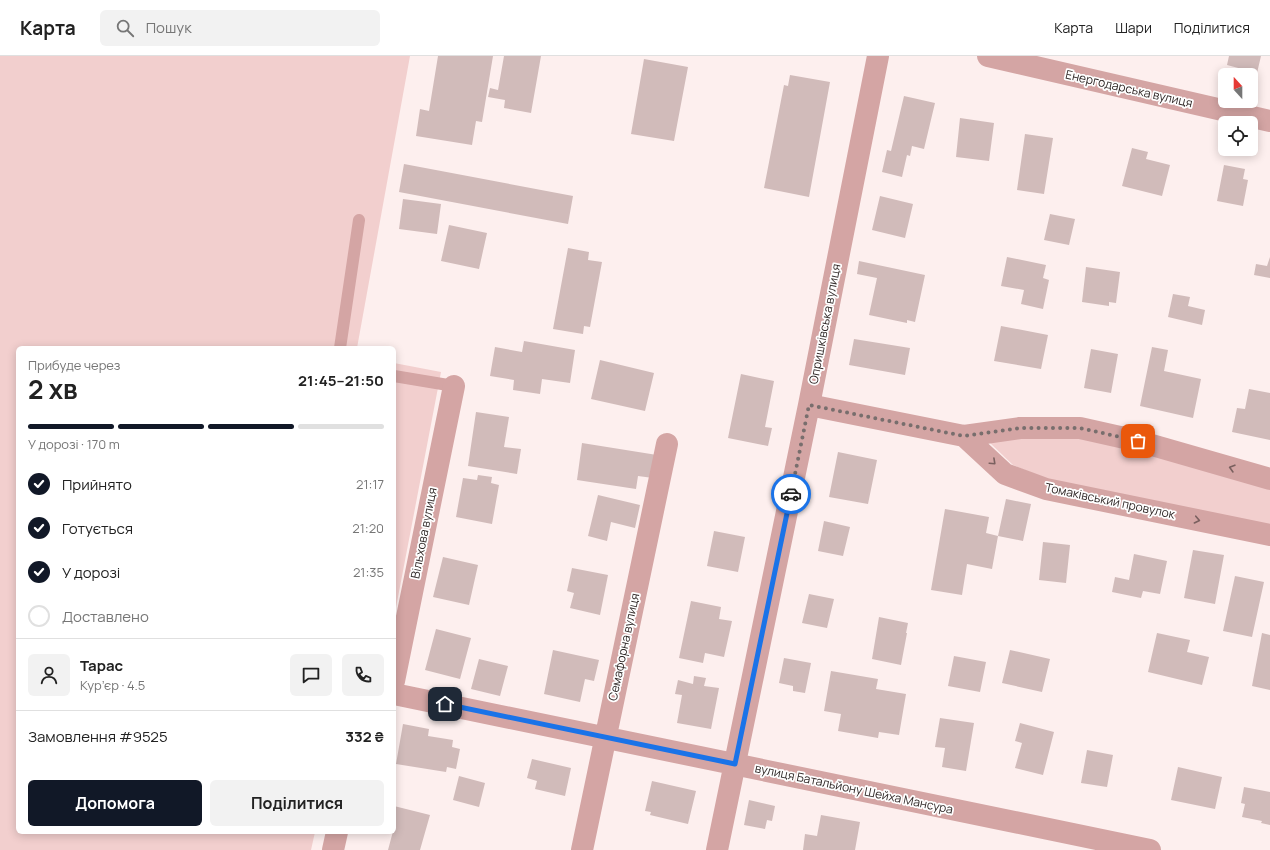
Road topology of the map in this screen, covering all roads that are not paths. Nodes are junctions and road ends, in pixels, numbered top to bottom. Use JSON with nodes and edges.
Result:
{"nodes":[{"id":1,"x":878,"y":56,"type":"edge"},
{"id":2,"x":988,"y":56,"type":"edge"},
{"id":3,"x":1270,"y":121,"type":"edge"},
{"id":4,"x":359,"y":220,"type":"dead end"},
{"id":5,"x":340,"y":346,"type":"edge"},
{"id":6,"x":396,"y":376,"type":"edge"},
{"id":7,"x":454,"y":386,"type":"joint"},
{"id":8,"x":809,"y":405,"type":"junction"},
{"id":9,"x":964,"y":436,"type":"junction"},
{"id":10,"x":668,"y":444,"type":"dead end"},
{"id":11,"x":1270,"y":479,"type":"edge"},
{"id":12,"x":1270,"y":535,"type":"edge"},
{"id":13,"x":396,"y":671,"type":"edge"},
{"id":14,"x":396,"y":694,"type":"edge"},
{"id":15,"x":605,"y":737,"type":"junction"},
{"id":16,"x":735,"y":764,"type":"junction"},
{"id":17,"x":336,"y":834,"type":"edge"},
{"id":18,"x":332,"y":850,"type":"edge"},
{"id":19,"x":582,"y":850,"type":"edge"},
{"id":20,"x":717,"y":850,"type":"edge"},
{"id":21,"x":1150,"y":850,"type":"edge"}],
"edges":[{"from":1,"to":8,"type":"street","name":"Опришківська вулиця"},
{"from":2,"to":3,"type":"street","name":"Енергодарська вулиця"},
{"from":4,"to":5,"type":"lane"},
{"from":6,"to":7,"type":"lane"},
{"from":7,"to":13,"type":"street","name":"Вільхова вулиця"},
{"from":8,"to":9,"type":"street"},
{"from":8,"to":16,"type":"street","name":"Опришківська вулиця"},
{"from":11,"to":9,"type":"street","one_way":true},
{"from":9,"to":12,"type":"street","name":"Томаківський провулок","one_way":true},
{"from":10,"to":15,"type":"street","name":"Семафорна вулиця"},
{"from":14,"to":15,"type":"street","name":"вулиця Батальйону Шейха Мансура"},
{"from":15,"to":16,"type":"street","name":"вулиця Батальйону Шейха Мансура"},
{"from":15,"to":19,"type":"street","name":"Семафорна вулиця"},
{"from":16,"to":20,"type":"street","name":"Опришківська вулиця"},
{"from":16,"to":21,"type":"street","name":"вулиця Батальйону Шейха Мансура"},
{"from":17,"to":18,"type":"street"}]}
